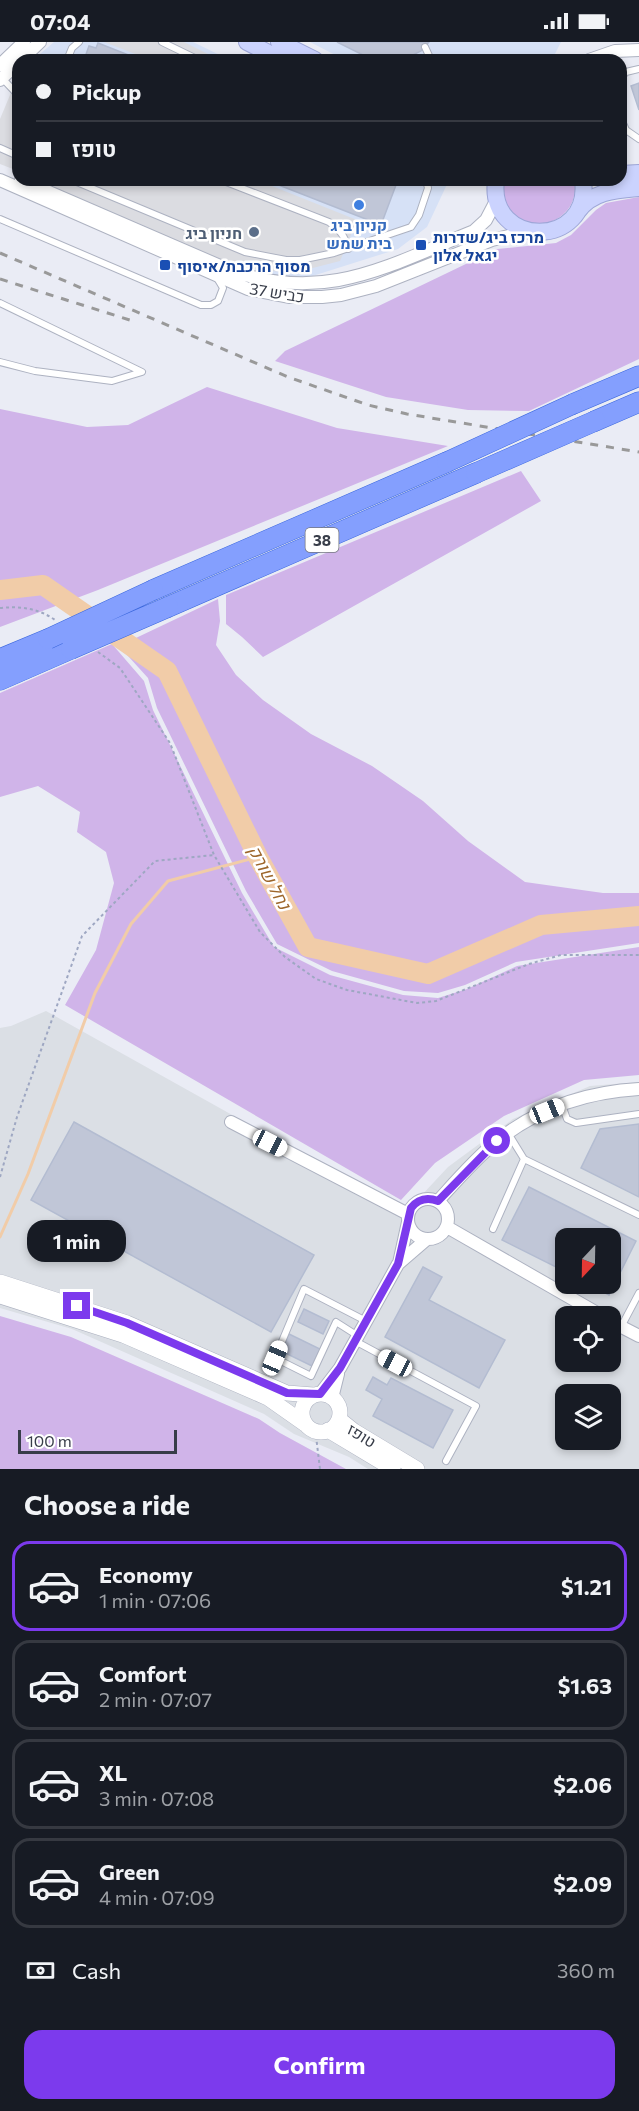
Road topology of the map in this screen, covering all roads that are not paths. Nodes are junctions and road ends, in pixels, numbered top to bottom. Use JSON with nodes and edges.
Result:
{"nodes":[{"id":1,"x":24,"y":42,"type":"edge"},
{"id":2,"x":40,"y":42,"type":"edge"},
{"id":3,"x":79,"y":42,"type":"edge"},
{"id":4,"x":162,"y":42,"type":"edge"},
{"id":5,"x":246,"y":42,"type":"edge"},
{"id":6,"x":279,"y":42,"type":"edge"},
{"id":7,"x":425,"y":47,"type":"dead end"},
{"id":8,"x":639,"y":50,"type":"edge"},
{"id":9,"x":27,"y":54,"type":"edge"},
{"id":10,"x":70,"y":54,"type":"edge"},
{"id":11,"x":186,"y":54,"type":"edge"},
{"id":12,"x":270,"y":54,"type":"edge"},
{"id":13,"x":303,"y":54,"type":"edge"},
{"id":14,"x":428,"y":54,"type":"edge"},
{"id":15,"x":606,"y":54,"type":"edge"},
{"id":16,"x":0,"y":65,"type":"edge"},
{"id":17,"x":1,"y":78,"type":"edge"},
{"id":18,"x":12,"y":89,"type":"edge"},
{"id":19,"x":14,"y":186,"type":"edge"},
{"id":20,"x":36,"y":186,"type":"edge"},
{"id":21,"x":86,"y":186,"type":"edge"},
{"id":22,"x":236,"y":186,"type":"edge"},
{"id":23,"x":428,"y":186,"type":"edge"},
{"id":24,"x":583,"y":186,"type":"edge"},
{"id":25,"x":495,"y":187,"type":"edge"},
{"id":26,"x":639,"y":188,"type":"edge"},
{"id":27,"x":577,"y":211,"type":"junction"},
{"id":28,"x":0,"y":219,"type":"edge"},
{"id":29,"x":530,"y":231,"type":"junction"},
{"id":30,"x":348,"y":249,"type":"junction"},
{"id":31,"x":215,"y":275,"type":"junction"},
{"id":32,"x":0,"y":303,"type":"edge"},
{"id":33,"x":0,"y":362,"type":"edge"},
{"id":34,"x":639,"y":376,"type":"edge"},
{"id":35,"x":639,"y":402,"type":"edge"},
{"id":36,"x":0,"y":659,"type":"edge"},
{"id":37,"x":0,"y":680,"type":"edge"},
{"id":38,"x":639,"y":1089,"type":"edge"},
{"id":39,"x":562,"y":1105,"type":"junction"},
{"id":40,"x":639,"y":1114,"type":"edge"},
{"id":41,"x":231,"y":1122,"type":"dead end"},
{"id":42,"x":508,"y":1133,"type":"junction"},
{"id":43,"x":524,"y":1159,"type":"junction"},
{"id":44,"x":438,"y":1201,"type":"junction"},
{"id":45,"x":639,"y":1215,"type":"edge"},
{"id":46,"x":408,"y":1217,"type":"junction"},
{"id":47,"x":447,"y":1227,"type":"junction"},
{"id":48,"x":493,"y":1229,"type":"dead end"},
{"id":49,"x":427,"y":1239,"type":"junction"},
{"id":50,"x":398,"y":1264,"type":"junction"},
{"id":51,"x":0,"y":1282,"type":"edge"},
{"id":52,"x":639,"y":1293,"type":"edge"},
{"id":53,"x":0,"y":1296,"type":"edge"},
{"id":54,"x":585,"y":1306,"type":"edge"},
{"id":55,"x":621,"y":1317,"type":"edge"},
{"id":56,"x":366,"y":1322,"type":"junction"},
{"id":57,"x":621,"y":1327,"type":"edge"},
{"id":58,"x":639,"y":1336,"type":"edge"},
{"id":59,"x":357,"y":1338,"type":"junction"},
{"id":60,"x":322,"y":1396,"type":"junction"},
{"id":61,"x":322,"y":1426,"type":"junction"},
{"id":62,"x":446,"y":1461,"type":"dead end"},
{"id":63,"x":393,"y":1469,"type":"edge"},
{"id":64,"x":417,"y":1469,"type":"edge"}],
"edges":[{"from":1,"to":16,"type":"street"},
{"from":2,"to":9,"type":"street"},
{"from":3,"to":10,"type":"lane"},
{"from":4,"to":11,"type":"lane"},
{"from":5,"to":12,"type":"main road"},
{"from":6,"to":13,"type":"main road"},
{"from":7,"to":14,"type":"lane"},
{"from":8,"to":15,"type":"street"},
{"from":17,"to":18,"type":"lane"},
{"from":19,"to":31,"type":"street","name":"כביש 37"},
{"from":20,"to":25,"type":"street","name":"כביש 37"},
{"from":21,"to":30,"type":"lane"},
{"from":22,"to":30,"type":"lane"},
{"from":23,"to":30,"type":"lane"},
{"from":24,"to":27,"type":"main road"},
{"from":25,"to":29,"type":"main road"},
{"from":26,"to":27,"type":"main road"},
{"from":27,"to":29,"type":"main road"},
{"from":28,"to":31,"type":"lane"},
{"from":29,"to":31,"type":"street","name":"כביש 37"},
{"from":32,"to":33,"type":"lane"},
{"from":34,"to":36,"type":"highway","number":"38","bridge":true},
{"from":35,"to":37,"type":"highway","number":"38","bridge":true},
{"from":38,"to":39,"type":"street"},
{"from":39,"to":40,"type":"lane"},
{"from":39,"to":42,"type":"street"},
{"from":41,"to":46,"type":"street"},
{"from":42,"to":43,"type":"lane"},
{"from":42,"to":44,"type":"street"},
{"from":43,"to":45,"type":"lane"},
{"from":43,"to":48,"type":"lane"},
{"from":44,"to":46,"type":"street"},
{"from":44,"to":47,"type":"street"},
{"from":46,"to":49,"type":"street"},
{"from":46,"to":50,"type":"street"},
{"from":47,"to":49,"type":"street"},
{"from":47,"to":54,"type":"street"},
{"from":49,"to":50,"type":"street"},
{"from":50,"to":56,"type":"street"},
{"from":51,"to":60,"type":"street"},
{"from":52,"to":55,"type":"lane"},
{"from":53,"to":61,"type":"street","name":"טופז"},
{"from":56,"to":59,"type":"street"},
{"from":56,"to":59,"type":"lane"},
{"from":57,"to":58,"type":"street"},
{"from":59,"to":60,"type":"street"},
{"from":59,"to":62,"type":"lane"},
{"from":60,"to":61,"type":"street"},
{"from":60,"to":61,"type":"street"},
{"from":61,"to":63,"type":"street","name":"טופז"},
{"from":61,"to":64,"type":"street","name":"טופז"}]}
